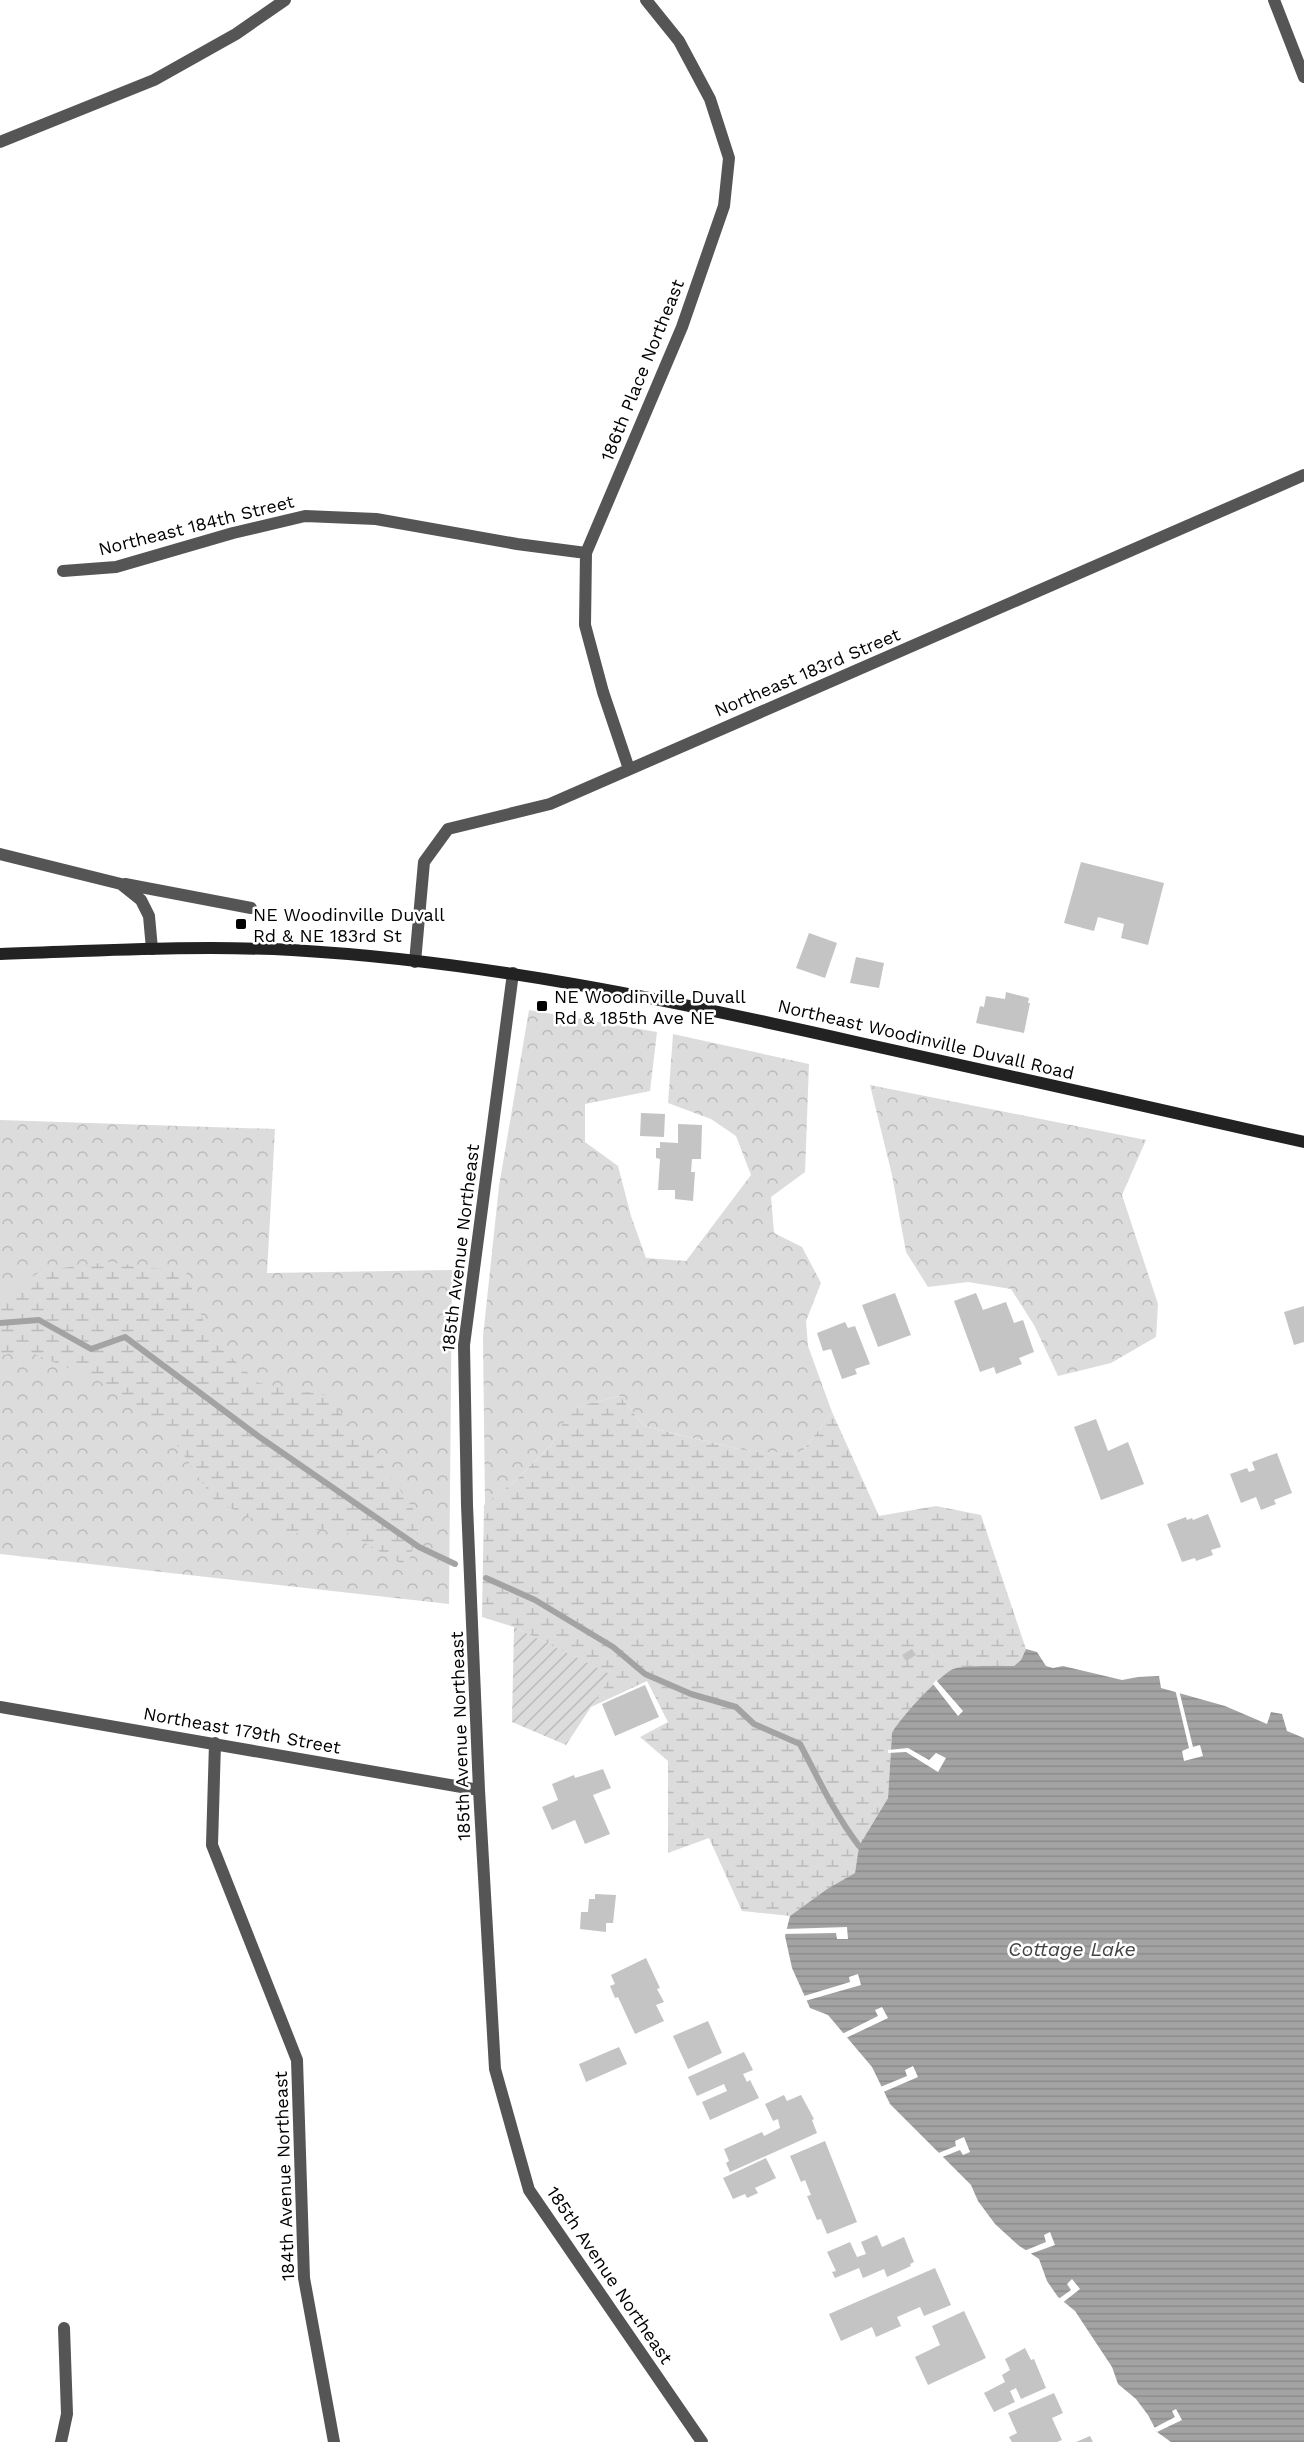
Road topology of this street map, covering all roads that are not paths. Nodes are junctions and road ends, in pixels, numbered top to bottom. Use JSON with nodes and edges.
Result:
{"nodes":[{"id":1,"x":285,"y":0,"type":"edge"},
{"id":2,"x":646,"y":0,"type":"edge"},
{"id":3,"x":1274,"y":0,"type":"edge"},
{"id":4,"x":1304,"y":78,"type":"edge"},
{"id":5,"x":0,"y":142,"type":"edge"},
{"id":6,"x":1304,"y":476,"type":"edge"},
{"id":7,"x":586,"y":553,"type":"junction"},
{"id":8,"x":63,"y":571,"type":"dead end"},
{"id":9,"x":629,"y":769,"type":"junction"},
{"id":10,"x":0,"y":854,"type":"edge"},
{"id":11,"x":121,"y":884,"type":"junction"},
{"id":12,"x":251,"y":908,"type":"dead end"},
{"id":13,"x":152,"y":949,"type":"junction"},
{"id":14,"x":0,"y":954,"type":"edge"},
{"id":15,"x":415,"y":962,"type":"junction"},
{"id":16,"x":513,"y":973,"type":"junction"},
{"id":17,"x":1304,"y":1142,"type":"edge"},
{"id":18,"x":0,"y":1707,"type":"edge"},
{"id":19,"x":215,"y":1743,"type":"junction"},
{"id":20,"x":479,"y":1790,"type":"junction"},
{"id":21,"x":64,"y":2328,"type":"dead end"},
{"id":22,"x":61,"y":2442,"type":"edge"},
{"id":23,"x":334,"y":2442,"type":"edge"},
{"id":24,"x":702,"y":2442,"type":"edge"}],
"edges":[{"from":1,"to":5,"type":"street"},
{"from":2,"to":7,"type":"street","name":"186th Place Northeast"},
{"from":3,"to":4,"type":"street"},
{"from":6,"to":9,"type":"street","name":"Northeast 183rd Street"},
{"from":7,"to":8,"type":"street","name":"Northeast 184th Street"},
{"from":7,"to":9,"type":"street","name":"186th Place Northeast"},
{"from":9,"to":15,"type":"street","name":"Northeast 183rd Street"},
{"from":10,"to":11,"type":"street"},
{"from":11,"to":12,"type":"street"},
{"from":11,"to":13,"type":"street"},
{"from":13,"to":14,"type":"main road","name":"Northeast Woodinville Duvall Road"},
{"from":13,"to":15,"type":"main road","name":"Northeast Woodinville Duvall Road"},
{"from":15,"to":16,"type":"main road","name":"Northeast Woodinville Duvall Road"},
{"from":16,"to":17,"type":"main road","name":"Northeast Woodinville Duvall Road"},
{"from":16,"to":20,"type":"street","name":"185th Avenue Northeast"},
{"from":18,"to":19,"type":"street","name":"Northeast 179th Street"},
{"from":19,"to":20,"type":"street","name":"Northeast 179th Street"},
{"from":19,"to":23,"type":"street","name":"184th Avenue Northeast"},
{"from":20,"to":24,"type":"street","name":"185th Avenue Northeast"},
{"from":21,"to":22,"type":"street"}]}
